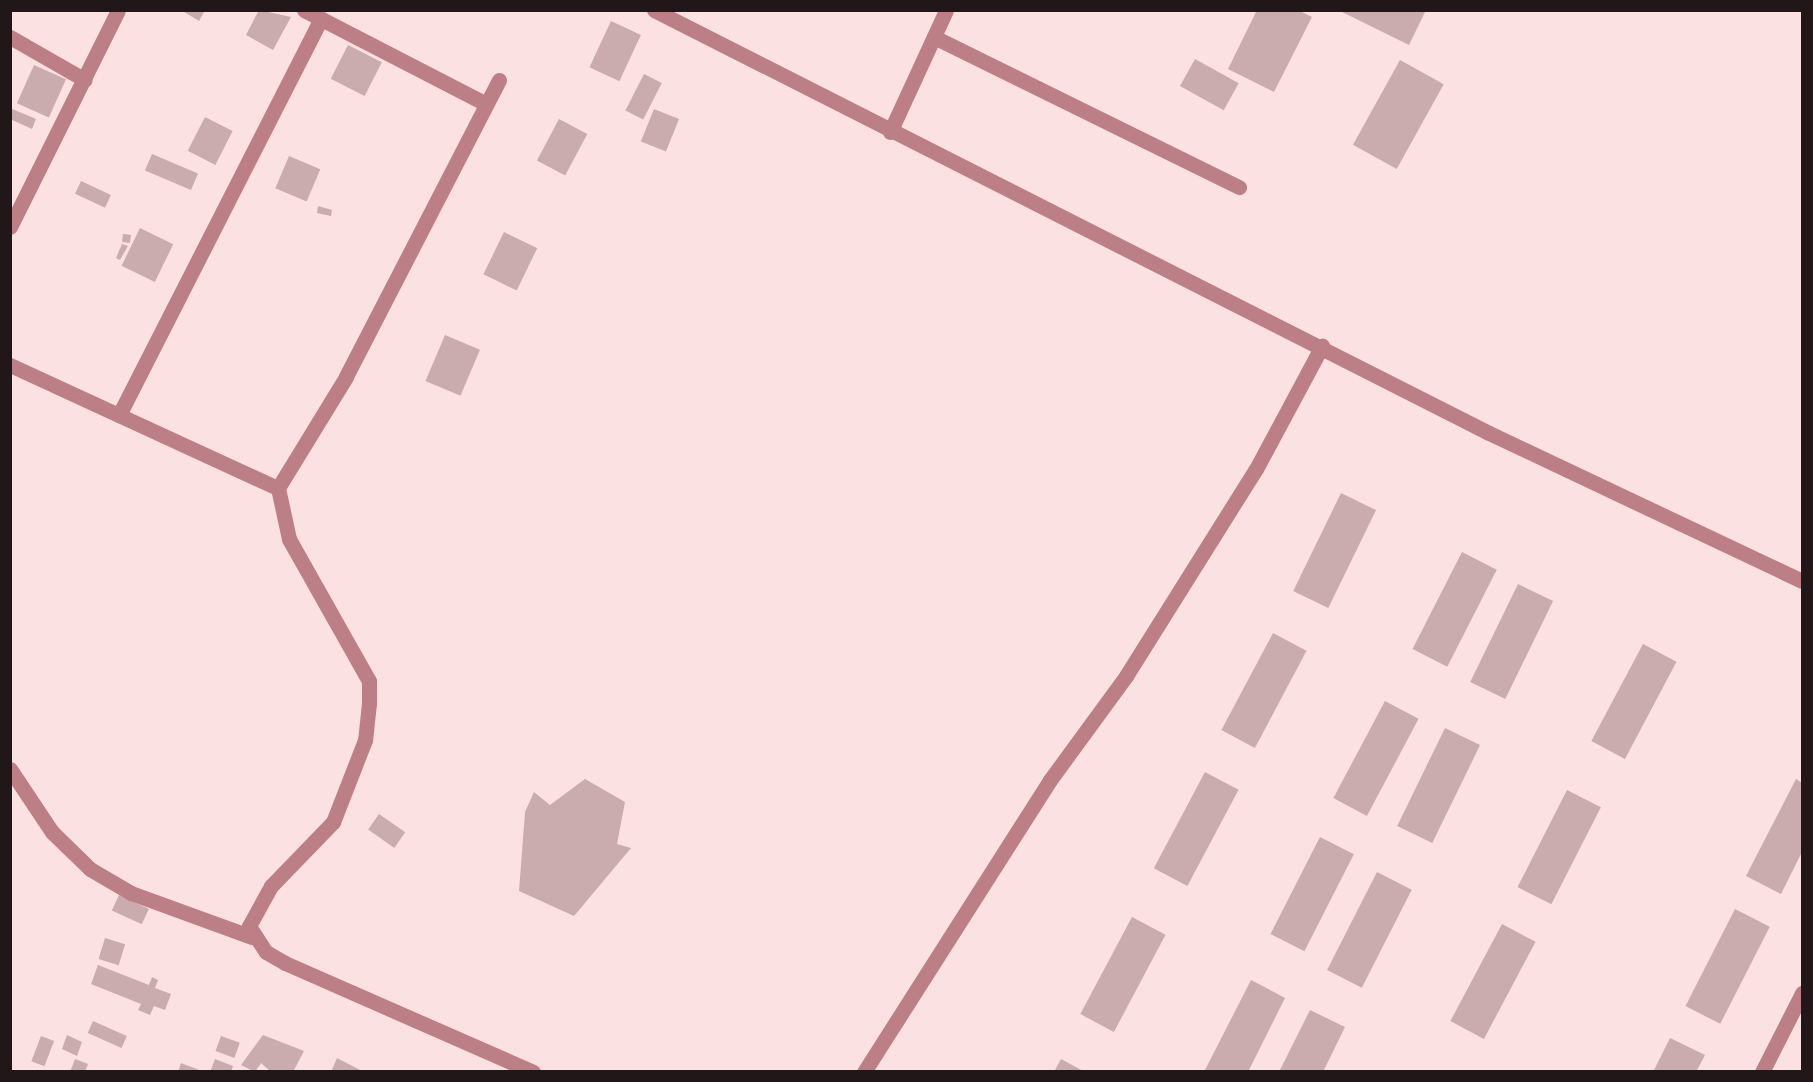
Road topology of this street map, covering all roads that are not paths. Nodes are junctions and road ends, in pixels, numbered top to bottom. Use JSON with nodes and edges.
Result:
{"nodes":[{"id":1,"x":118,"y":10,"type":"edge"},
{"id":2,"x":304,"y":10,"type":"edge"},
{"id":3,"x":654,"y":10,"type":"edge"},
{"id":4,"x":946,"y":10,"type":"edge"},
{"id":5,"x":321,"y":19,"type":"junction"},
{"id":6,"x":933,"y":37,"type":"junction"},
{"id":7,"x":10,"y":38,"type":"edge"},
{"id":8,"x":85,"y":80,"type":"junction"},
{"id":9,"x":499,"y":80,"type":"dead end"},
{"id":10,"x":486,"y":104,"type":"junction"},
{"id":11,"x":890,"y":132,"type":"junction"},
{"id":12,"x":1239,"y":187,"type":"dead end"},
{"id":13,"x":10,"y":227,"type":"edge"},
{"id":14,"x":1322,"y":346,"type":"junction"},
{"id":15,"x":10,"y":365,"type":"edge"},
{"id":16,"x":119,"y":415,"type":"junction"},
{"id":17,"x":278,"y":488,"type":"junction"},
{"id":18,"x":1803,"y":581,"type":"edge"},
{"id":19,"x":10,"y":769,"type":"edge"},
{"id":20,"x":252,"y":936,"type":"junction"},
{"id":21,"x":1803,"y":993,"type":"edge"},
{"id":22,"x":533,"y":1071,"type":"edge"},
{"id":23,"x":864,"y":1071,"type":"edge"},
{"id":24,"x":1762,"y":1071,"type":"edge"}],
"edges":[{"from":1,"to":8,"type":"street"},
{"from":2,"to":5,"type":"street"},
{"from":3,"to":11,"type":"street"},
{"from":4,"to":6,"type":"street"},
{"from":5,"to":10,"type":"street"},
{"from":5,"to":16,"type":"street"},
{"from":6,"to":11,"type":"street"},
{"from":6,"to":12,"type":"street"},
{"from":7,"to":8,"type":"street"},
{"from":8,"to":13,"type":"street"},
{"from":9,"to":10,"type":"street"},
{"from":10,"to":17,"type":"street"},
{"from":11,"to":14,"type":"street"},
{"from":14,"to":18,"type":"street"},
{"from":14,"to":23,"type":"street"},
{"from":15,"to":16,"type":"street"},
{"from":16,"to":17,"type":"street"},
{"from":17,"to":20,"type":"street"},
{"from":19,"to":20,"type":"street"},
{"from":20,"to":22,"type":"street"},
{"from":21,"to":24,"type":"street"}]}
